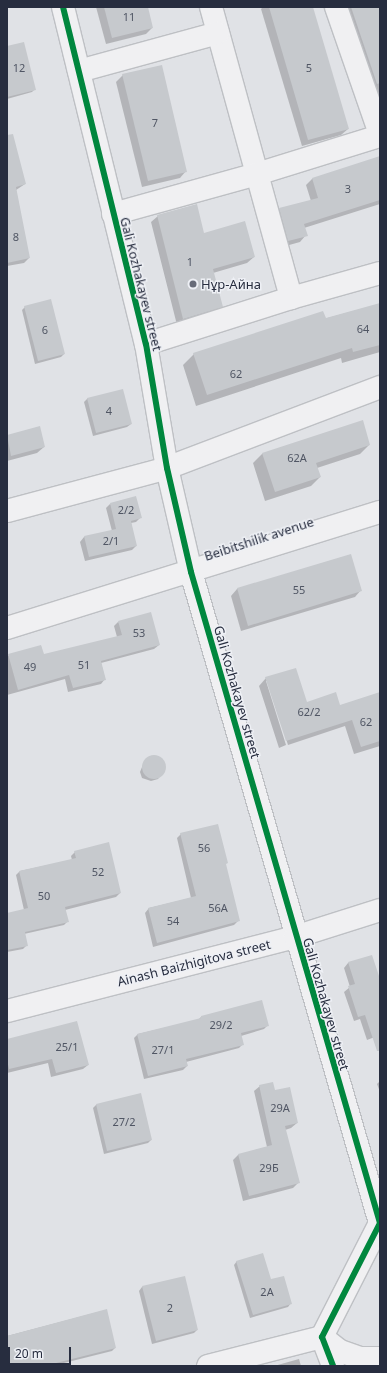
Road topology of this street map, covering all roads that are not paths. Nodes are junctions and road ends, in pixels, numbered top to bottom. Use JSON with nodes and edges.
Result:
{"nodes":[{"id":1,"x":63,"y":7,"type":"edge"},
{"id":2,"x":211,"y":7,"type":"edge"},
{"id":3,"x":336,"y":7,"type":"edge"},
{"id":4,"x":218,"y":33,"type":"junction"},
{"id":5,"x":79,"y":71,"type":"junction"},
{"id":6,"x":380,"y":135,"type":"edge"},
{"id":7,"x":258,"y":174,"type":"junction"},
{"id":8,"x":113,"y":214,"type":"junction"},
{"id":9,"x":380,"y":273,"type":"edge"},
{"id":10,"x":291,"y":298,"type":"junction"},
{"id":11,"x":146,"y":344,"type":"junction"},
{"id":12,"x":380,"y":389,"type":"edge"},
{"id":13,"x":167,"y":468,"type":"junction"},
{"id":14,"x":7,"y":512,"type":"edge"},
{"id":15,"x":380,"y":512,"type":"edge"},
{"id":16,"x":191,"y":572,"type":"junction"},
{"id":17,"x":7,"y":628,"type":"edge"},
{"id":18,"x":380,"y":910,"type":"edge"},
{"id":19,"x":295,"y":937,"type":"junction"},
{"id":20,"x":7,"y":1011,"type":"edge"},
{"id":21,"x":380,"y":1223,"type":"edge"},
{"id":22,"x":322,"y":1337,"type":"junction"},
{"id":23,"x":380,"y":1358,"type":"edge"},
{"id":24,"x":208,"y":1366,"type":"edge"},
{"id":25,"x":333,"y":1366,"type":"edge"}],
"edges":[{"from":1,"to":5,"type":"street","name":"Gali Kozhakayev street"},
{"from":2,"to":4,"type":"street"},
{"from":3,"to":6,"type":"street"},
{"from":4,"to":5,"type":"street"},
{"from":4,"to":7,"type":"street"},
{"from":5,"to":8,"type":"street","name":"Gali Kozhakayev street"},
{"from":6,"to":7,"type":"street"},
{"from":7,"to":8,"type":"street"},
{"from":7,"to":10,"type":"street"},
{"from":8,"to":11,"type":"street","name":"Gali Kozhakayev street"},
{"from":9,"to":10,"type":"street"},
{"from":10,"to":11,"type":"street"},
{"from":11,"to":13,"type":"street","name":"Gali Kozhakayev street"},
{"from":12,"to":13,"type":"street"},
{"from":13,"to":14,"type":"street"},
{"from":13,"to":16,"type":"street","name":"Gali Kozhakayev street"},
{"from":15,"to":16,"type":"street","name":"Beibitshilik avenue"},
{"from":16,"to":17,"type":"street","name":"Beibitshilik avenue"},
{"from":16,"to":19,"type":"street","name":"Gali Kozhakayev street"},
{"from":18,"to":19,"type":"street","name":"Ainash Baizhigitova street"},
{"from":19,"to":20,"type":"street","name":"Ainash Baizhigitova street"},
{"from":19,"to":21,"type":"street","name":"Gali Kozhakayev street"},
{"from":21,"to":22,"type":"street","name":"Gali Kozhakayev street"},
{"from":22,"to":23,"type":"street"},
{"from":22,"to":24,"type":"street"},
{"from":22,"to":25,"type":"street"}]}
